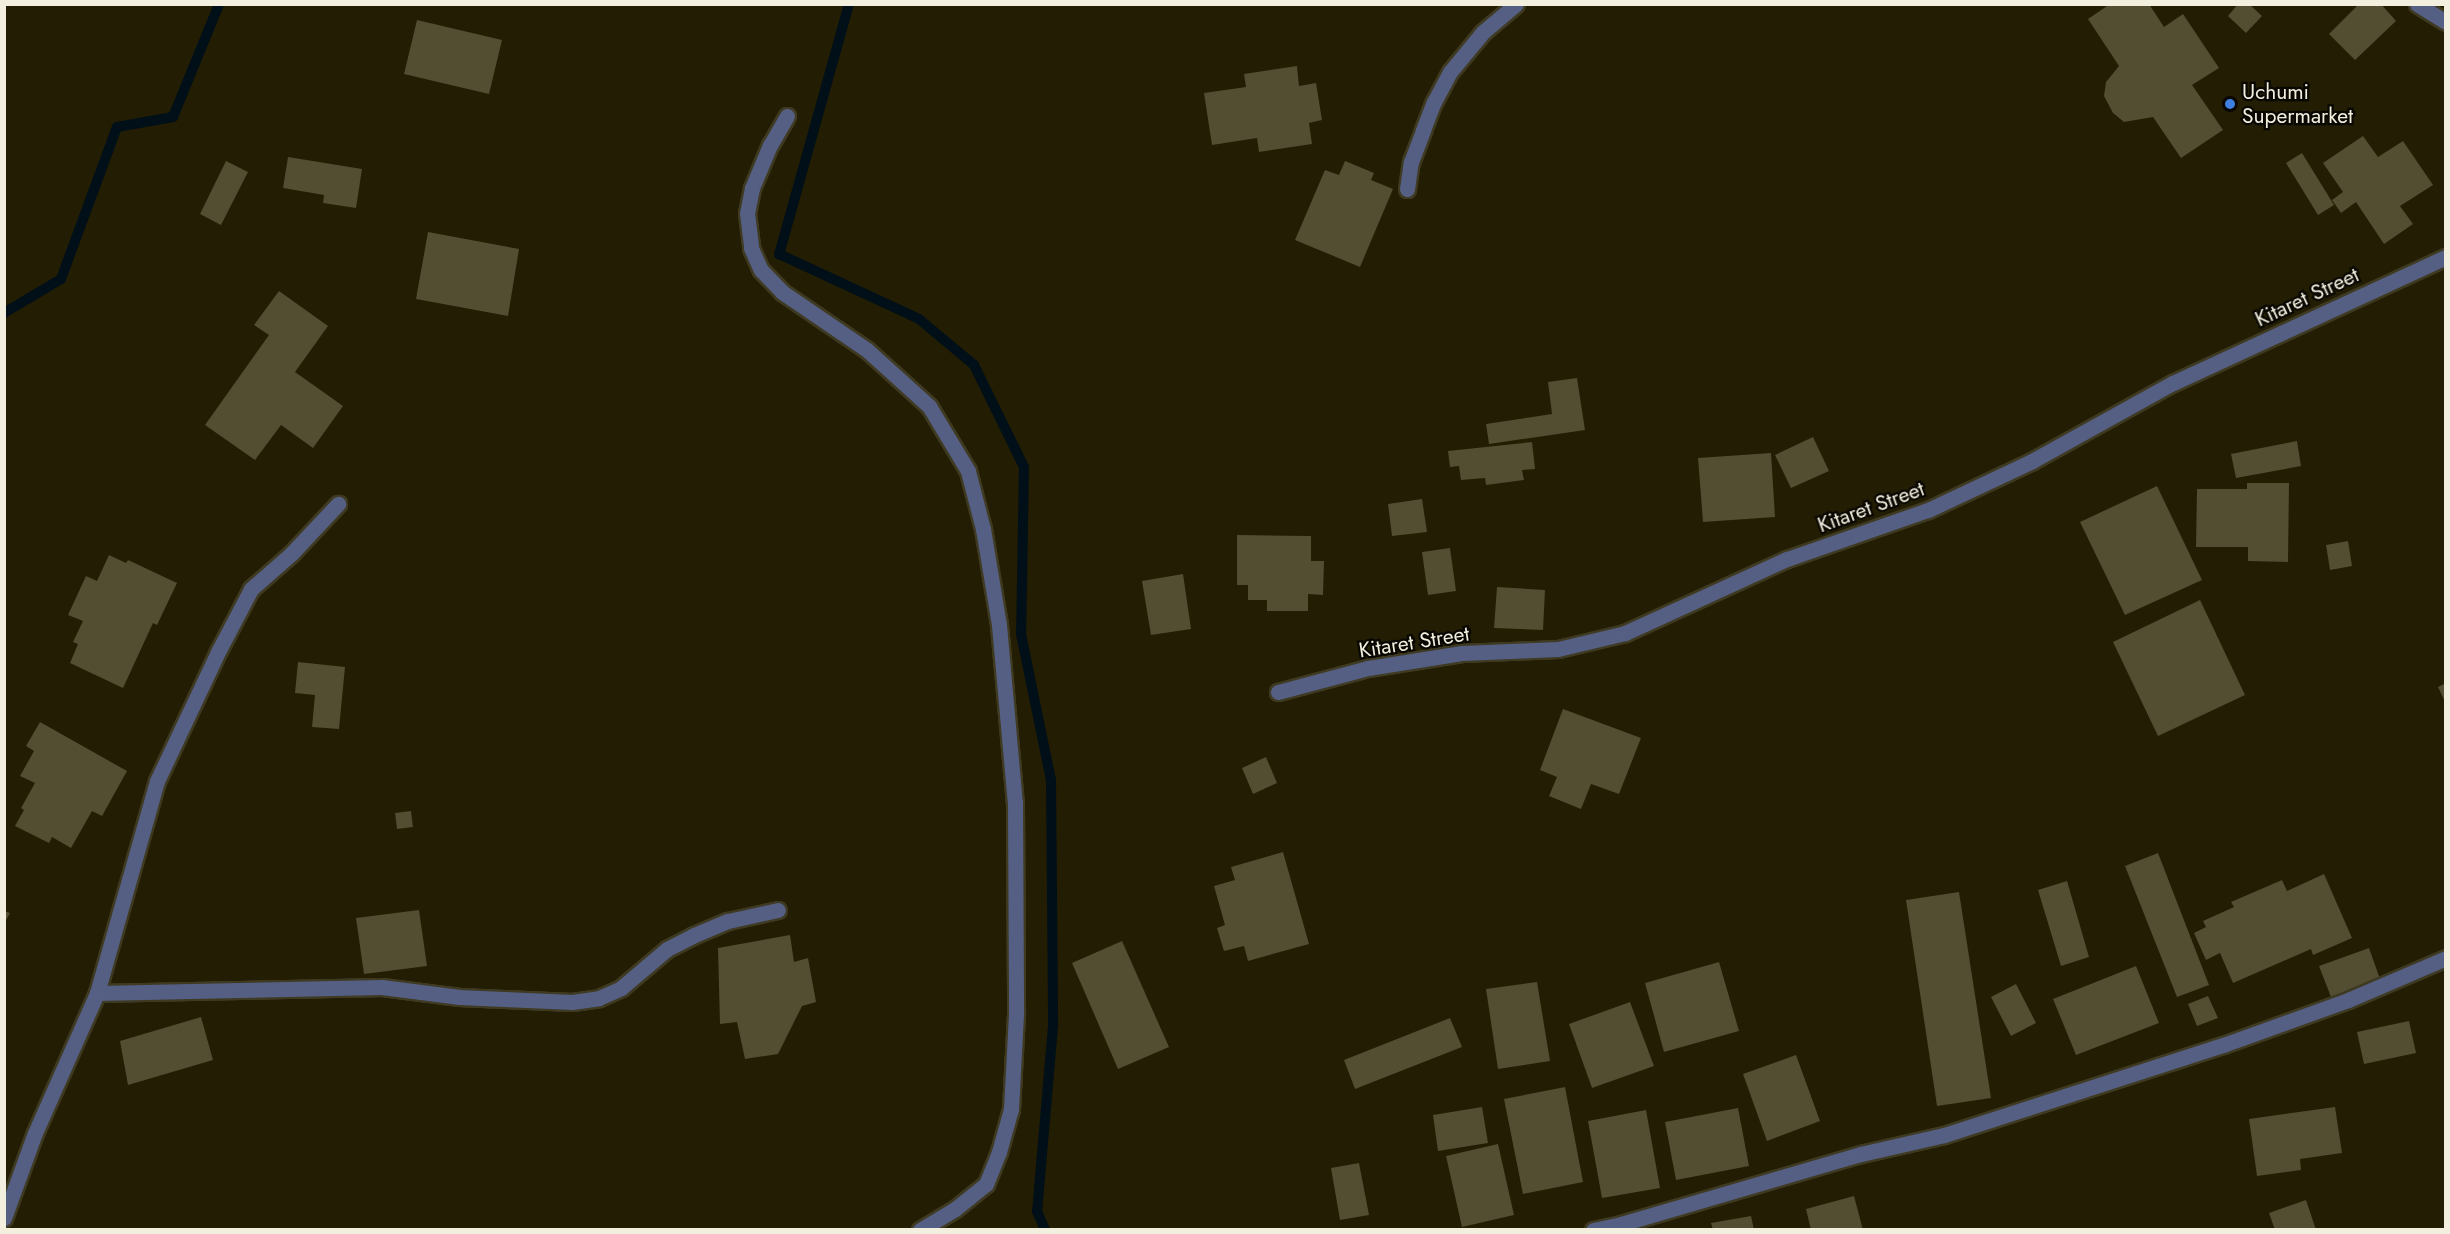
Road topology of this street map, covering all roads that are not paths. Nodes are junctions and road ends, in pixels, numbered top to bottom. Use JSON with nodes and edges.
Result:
{"nodes":[{"id":1,"x":1516,"y":4,"type":"edge"},
{"id":2,"x":2417,"y":4,"type":"edge"},
{"id":3,"x":2445,"y":22,"type":"edge"},
{"id":4,"x":787,"y":116,"type":"dead end"},
{"id":5,"x":1407,"y":189,"type":"dead end"},
{"id":6,"x":2445,"y":257,"type":"edge"},
{"id":7,"x":338,"y":504,"type":"dead end"},
{"id":8,"x":1278,"y":693,"type":"dead end"},
{"id":9,"x":778,"y":910,"type":"dead end"},
{"id":10,"x":2445,"y":958,"type":"edge"},
{"id":11,"x":96,"y":993,"type":"junction"},
{"id":12,"x":4,"y":1218,"type":"edge"},
{"id":13,"x":920,"y":1230,"type":"edge"},
{"id":14,"x":1593,"y":1230,"type":"edge"}],
"edges":[{"from":1,"to":5,"type":"street"},
{"from":2,"to":3,"type":"street"},
{"from":4,"to":13,"type":"street"},
{"from":6,"to":8,"type":"street","name":"Kitaret Street"},
{"from":7,"to":11,"type":"street"},
{"from":9,"to":11,"type":"street"},
{"from":10,"to":14,"type":"street"},
{"from":11,"to":12,"type":"street"}]}
